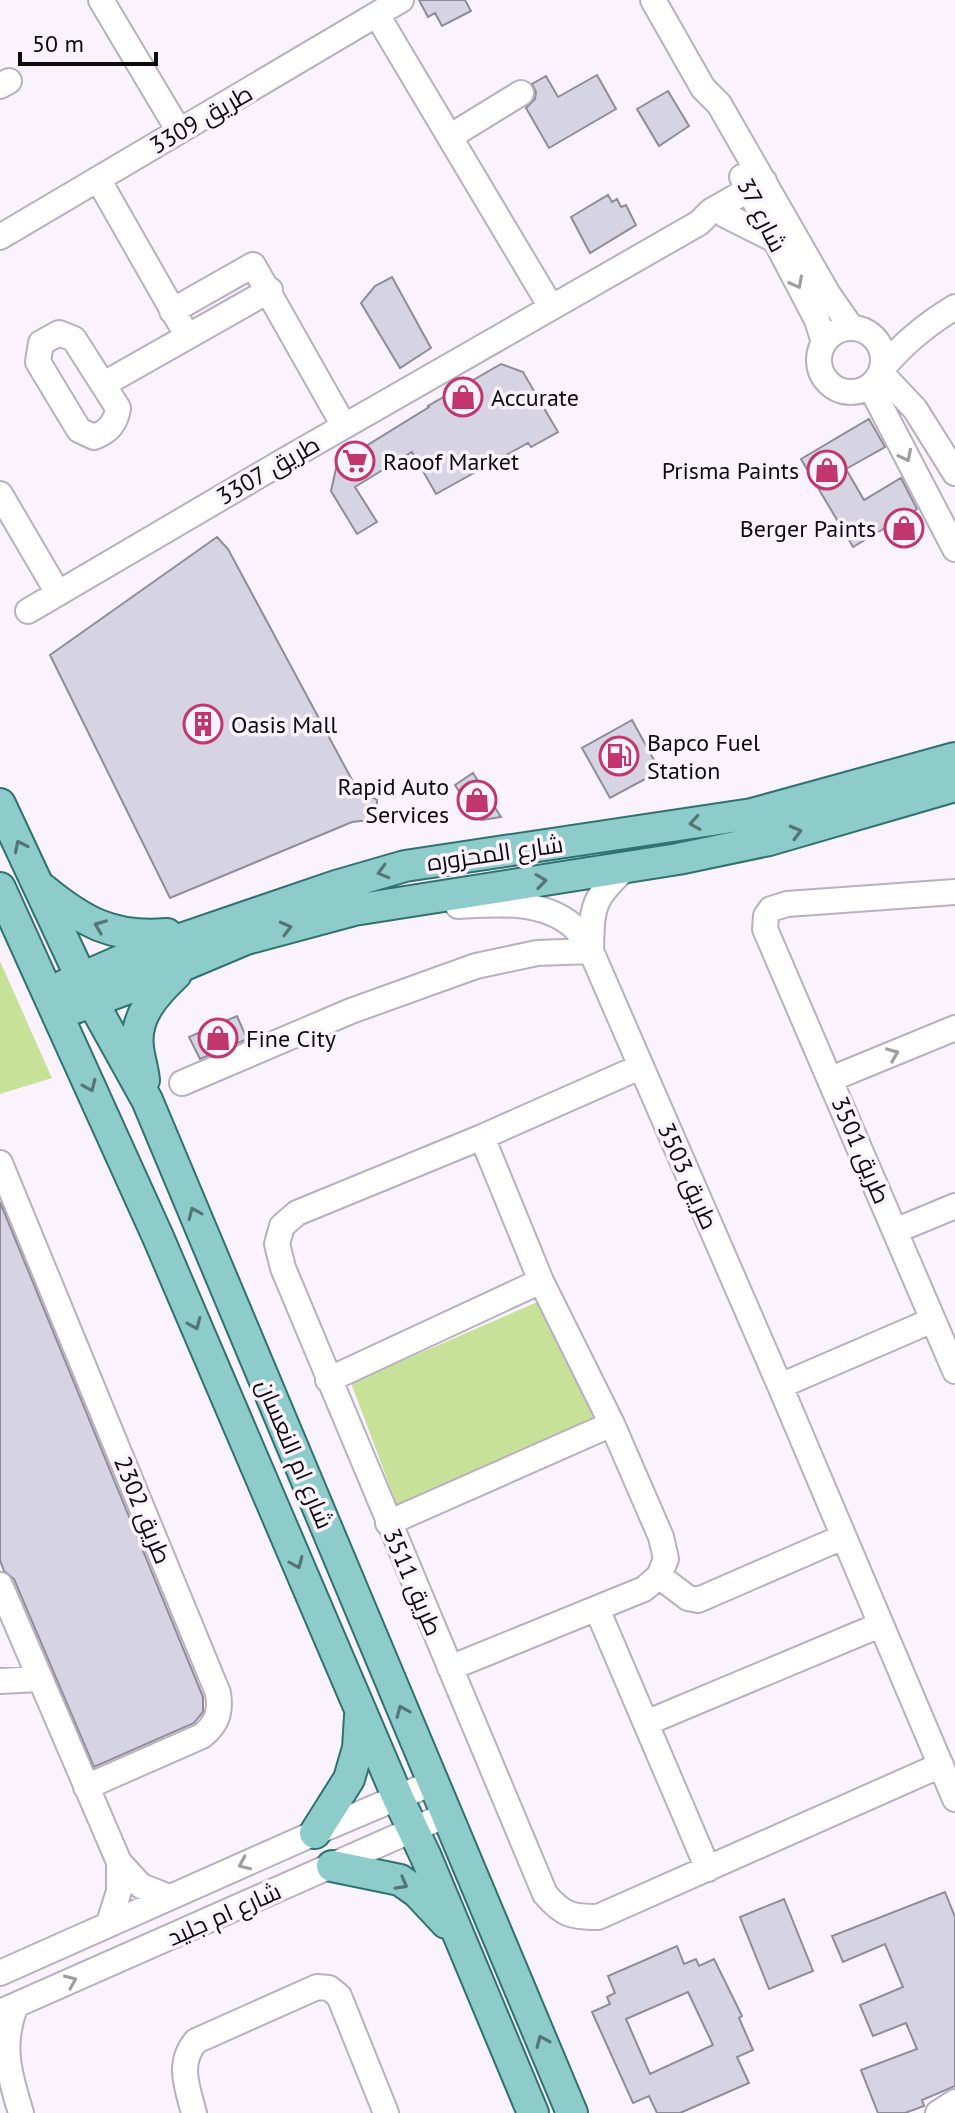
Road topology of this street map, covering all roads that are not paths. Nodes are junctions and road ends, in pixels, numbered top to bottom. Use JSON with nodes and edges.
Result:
{"nodes":[{"id":1,"x":101,"y":0,"type":"edge"},
{"id":2,"x":401,"y":0,"type":"edge"},
{"id":3,"x":653,"y":0,"type":"edge"},
{"id":4,"x":377,"y":15,"type":"junction"},
{"id":5,"x":521,"y":93,"type":"dead end"},
{"id":6,"x":179,"y":131,"type":"junction"},
{"id":7,"x":451,"y":136,"type":"junction"},
{"id":8,"x":98,"y":179,"type":"junction"},
{"id":9,"x":759,"y":190,"type":"junction"},
{"id":10,"x":725,"y":215,"type":"junction"},
{"id":11,"x":699,"y":223,"type":"junction"},
{"id":12,"x":0,"y":237,"type":"edge"},
{"id":13,"x":775,"y":240,"type":"junction"},
{"id":14,"x":270,"y":290,"type":"junction"},
{"id":15,"x":551,"y":307,"type":"junction"},
{"id":16,"x":955,"y":307,"type":"edge"},
{"id":17,"x":172,"y":311,"type":"junction"},
{"id":18,"x":926,"y":324,"type":"junction"},
{"id":19,"x":861,"y":330,"type":"junction"},
{"id":20,"x":187,"y":337,"type":"junction"},
{"id":21,"x":824,"y":342,"type":"junction"},
{"id":22,"x":878,"y":376,"type":"junction"},
{"id":23,"x":104,"y":384,"type":"dead end"},
{"id":24,"x":344,"y":426,"type":"junction"},
{"id":25,"x":955,"y":473,"type":"edge"},
{"id":26,"x":0,"y":494,"type":"edge"},
{"id":27,"x":955,"y":549,"type":"edge"},
{"id":28,"x":58,"y":593,"type":"junction"},
{"id":29,"x":28,"y":611,"type":"dead end"},
{"id":30,"x":955,"y":734,"type":"edge"},
{"id":31,"x":955,"y":758,"type":"edge"},
{"id":32,"x":918,"y":767,"type":"junction"},
{"id":33,"x":955,"y":786,"type":"edge"},
{"id":34,"x":0,"y":804,"type":"edge"},
{"id":35,"x":955,"y":807,"type":"edge"},
{"id":36,"x":867,"y":810,"type":"junction"},
{"id":37,"x":626,"y":868,"type":"junction"},
{"id":38,"x":40,"y":887,"type":"junction"},
{"id":39,"x":0,"y":888,"type":"edge"},
{"id":40,"x":955,"y":892,"type":"edge"},
{"id":41,"x":397,"y":901,"type":"junction"},
{"id":42,"x":554,"y":915,"type":"junction"},
{"id":43,"x":204,"y":931,"type":"junction"},
{"id":44,"x":591,"y":951,"type":"junction"},
{"id":45,"x":537,"y":953,"type":"junction"},
{"id":46,"x":187,"y":964,"type":"junction"},
{"id":47,"x":87,"y":989,"type":"junction"},
{"id":48,"x":53,"y":1004,"type":"junction"},
{"id":49,"x":955,"y":1028,"type":"edge"},
{"id":50,"x":640,"y":1067,"type":"junction"},
{"id":51,"x":831,"y":1079,"type":"junction"},
{"id":52,"x":182,"y":1083,"type":"dead end"},
{"id":53,"x":147,"y":1100,"type":"junction"},
{"id":54,"x":482,"y":1137,"type":"junction"},
{"id":55,"x":0,"y":1163,"type":"edge"},
{"id":56,"x":955,"y":1206,"type":"edge"},
{"id":57,"x":895,"y":1231,"type":"junction"},
{"id":58,"x":541,"y":1281,"type":"junction"},
{"id":59,"x":933,"y":1320,"type":"junction"},
{"id":60,"x":955,"y":1371,"type":"edge"},
{"id":61,"x":328,"y":1380,"type":"junction"},
{"id":62,"x":780,"y":1386,"type":"junction"},
{"id":63,"x":612,"y":1424,"type":"junction"},
{"id":64,"x":388,"y":1523,"type":"junction"},
{"id":65,"x":843,"y":1537,"type":"junction"},
{"id":66,"x":659,"y":1576,"type":"junction"},
{"id":67,"x":0,"y":1585,"type":"edge"},
{"id":68,"x":597,"y":1609,"type":"junction"},
{"id":69,"x":880,"y":1625,"type":"junction"},
{"id":70,"x":450,"y":1668,"type":"junction"},
{"id":71,"x":40,"y":1679,"type":"junction"},
{"id":72,"x":0,"y":1681,"type":"edge"},
{"id":73,"x":360,"y":1710,"type":"junction"},
{"id":74,"x":646,"y":1723,"type":"junction"},
{"id":75,"x":941,"y":1765,"type":"junction"},
{"id":76,"x":432,"y":1783,"type":"junction"},
{"id":77,"x":86,"y":1787,"type":"junction"},
{"id":78,"x":398,"y":1798,"type":"junction"},
{"id":79,"x":955,"y":1799,"type":"edge"},
{"id":80,"x":446,"y":1815,"type":"junction"},
{"id":81,"x":412,"y":1829,"type":"junction"},
{"id":82,"x":315,"y":1833,"type":"junction"},
{"id":83,"x":119,"y":1862,"type":"junction"},
{"id":84,"x":332,"y":1866,"type":"junction"},
{"id":85,"x":708,"y":1869,"type":"junction"},
{"id":86,"x":169,"y":1897,"type":"junction"},
{"id":87,"x":109,"y":1923,"type":"junction"},
{"id":88,"x":456,"y":1933,"type":"junction"},
{"id":89,"x":0,"y":1973,"type":"edge"},
{"id":90,"x":8,"y":2008,"type":"edge"},
{"id":91,"x":3,"y":2063,"type":"edge"},
{"id":92,"x":955,"y":2102,"type":"edge"},
{"id":93,"x":21,"y":2113,"type":"edge"},
{"id":94,"x":194,"y":2113,"type":"edge"},
{"id":95,"x":386,"y":2113,"type":"edge"},
{"id":96,"x":533,"y":2113,"type":"edge"},
{"id":97,"x":572,"y":2113,"type":"edge"},
{"id":98,"x":938,"y":2113,"type":"edge"}],
"edges":[{"from":1,"to":6,"type":"street"},
{"from":2,"to":4,"type":"street","name":"طريق 3309"},
{"from":3,"to":9,"type":"street","name":"شارع 37"},
{"from":4,"to":6,"type":"street","name":"طريق 3309"},
{"from":4,"to":7,"type":"street"},
{"from":5,"to":7,"type":"street"},
{"from":6,"to":8,"type":"street","name":"طريق 3309"},
{"from":7,"to":15,"type":"street"},
{"from":8,"to":12,"type":"street","name":"طريق 3309"},
{"from":8,"to":17,"type":"street"},
{"from":9,"to":10,"type":"street","name":"طريق 3307"},
{"from":9,"to":11,"type":"street","name":"طريق 3307"},
{"from":9,"to":13,"type":"street","name":"شارع 37"},
{"from":9,"to":19,"type":"street","name":"شارع 37"},
{"from":10,"to":11,"type":"street","name":"طريق 3307"},
{"from":10,"to":13,"type":"street"},
{"from":11,"to":15,"type":"street","name":"طريق 3307"},
{"from":13,"to":21,"type":"street","name":"شارع 37","one_way":true},
{"from":14,"to":17,"type":"street"},
{"from":14,"to":20,"type":"street"},
{"from":14,"to":24,"type":"street"},
{"from":15,"to":24,"type":"street","name":"طريق 3307"},
{"from":16,"to":18,"type":"street"},
{"from":17,"to":20,"type":"street"},
{"from":18,"to":19,"type":"street"},
{"from":18,"to":22,"type":"street"},
{"from":19,"to":21,"type":"street"},
{"from":19,"to":22,"type":"street"},
{"from":20,"to":23,"type":"street"},
{"from":21,"to":22,"type":"street"},
{"from":22,"to":25,"type":"street"},
{"from":22,"to":27,"type":"street","one_way":true},
{"from":24,"to":28,"type":"street","name":"طريق 3307"},
{"from":26,"to":28,"type":"street"},
{"from":28,"to":29,"type":"street","name":"طريق 3307"},
{"from":30,"to":32,"type":"main road"},
{"from":31,"to":32,"type":"main road","name":"شارع المحزوره"},
{"from":32,"to":43,"type":"main road","name":"شارع المحزوره","one_way":true},
{"from":33,"to":36,"type":"main road","name":"شارع المحزوره"},
{"from":38,"to":34,"type":"main road","name":"شارع ام النعسان","one_way":true},
{"from":35,"to":36,"type":"main road"},
{"from":37,"to":36,"type":"main road","name":"شارع المحزوره","one_way":true},
{"from":41,"to":37,"type":"main road","name":"شارع المحزوره","one_way":true},
{"from":37,"to":44,"type":"street"},
{"from":43,"to":38,"type":"main road","one_way":true},
{"from":38,"to":47,"type":"main road","name":"شارع ام النعسان"},
{"from":39,"to":48,"type":"main road","name":"شارع ام النعسان"},
{"from":40,"to":51,"type":"street","name":"طريق 3501"},
{"from":41,"to":42,"type":"street"},
{"from":46,"to":41,"type":"main road","name":"شارع المحزوره","one_way":true},
{"from":42,"to":44,"type":"street"},
{"from":42,"to":45,"type":"street"},
{"from":43,"to":47,"type":"main road","name":"شارع المحزوره"},
{"from":44,"to":45,"type":"street"},
{"from":44,"to":50,"type":"street","name":"طريق 3503"},
{"from":45,"to":52,"type":"street"},
{"from":46,"to":47,"type":"main road","name":"شارع المحزوره"},
{"from":46,"to":53,"type":"main road"},
{"from":47,"to":48,"type":"main road","name":"شارع المحزوره"},
{"from":47,"to":53,"type":"main road","name":"شارع ام النعسان"},
{"from":48,"to":73,"type":"main road","name":"شارع ام النعسان","one_way":true},
{"from":51,"to":49,"type":"street","one_way":true},
{"from":50,"to":54,"type":"street","name":"طريق 3511"},
{"from":50,"to":62,"type":"street","name":"طريق 3503"},
{"from":51,"to":57,"type":"street","name":"طريق 3501"},
{"from":76,"to":53,"type":"main road","name":"شارع ام النعسان","one_way":true},
{"from":54,"to":58,"type":"street"},
{"from":54,"to":61,"type":"street","name":"طريق 3511"},
{"from":55,"to":77,"type":"street","name":"طريق 2302"},
{"from":56,"to":57,"type":"street"},
{"from":57,"to":59,"type":"street","name":"طريق 3501"},
{"from":58,"to":61,"type":"street"},
{"from":58,"to":63,"type":"street"},
{"from":59,"to":60,"type":"street","name":"طريق 3501"},
{"from":59,"to":62,"type":"street"},
{"from":61,"to":64,"type":"street","name":"طريق 3511"},
{"from":62,"to":65,"type":"street","name":"طريق 3503"},
{"from":63,"to":64,"type":"street"},
{"from":63,"to":66,"type":"street"},
{"from":64,"to":70,"type":"street","name":"طريق 3511"},
{"from":65,"to":66,"type":"street"},
{"from":65,"to":69,"type":"street","name":"طريق 3503"},
{"from":66,"to":68,"type":"street"},
{"from":67,"to":71,"type":"street"},
{"from":68,"to":70,"type":"street"},
{"from":68,"to":74,"type":"street"},
{"from":69,"to":74,"type":"street"},
{"from":69,"to":75,"type":"street","name":"طريق 3503"},
{"from":70,"to":85,"type":"street","name":"طريق 3511"},
{"from":71,"to":72,"type":"street"},
{"from":71,"to":77,"type":"street"},
{"from":73,"to":78,"type":"main road","name":"شارع ام النعسان"},
{"from":73,"to":82,"type":"main road"},
{"from":74,"to":85,"type":"street"},
{"from":75,"to":79,"type":"street","name":"طريق 3503"},
{"from":75,"to":85,"type":"street","name":"طريق 3511"},
{"from":76,"to":78,"type":"street","name":"شارع ام جليد"},
{"from":76,"to":80,"type":"main road","name":"شارع ام النعسان"},
{"from":77,"to":83,"type":"street"},
{"from":78,"to":81,"type":"main road","name":"شارع ام النعسان"},
{"from":78,"to":82,"type":"street","name":"شارع ام جليد"},
{"from":80,"to":81,"type":"street","name":"شارع ام جليد"},
{"from":97,"to":80,"type":"main road","name":"شارع ام النعسان","one_way":true},
{"from":81,"to":84,"type":"street","name":"شارع ام جليد"},
{"from":81,"to":88,"type":"main road","name":"شارع ام النعسان"},
{"from":82,"to":86,"type":"street","name":"شارع ام جليد","one_way":true},
{"from":83,"to":86,"type":"street"},
{"from":83,"to":87,"type":"street"},
{"from":84,"to":88,"type":"main road","one_way":true},
{"from":90,"to":84,"type":"street","name":"شارع ام جليد","one_way":true},
{"from":86,"to":87,"type":"street","name":"شارع ام جليد"},
{"from":87,"to":89,"type":"street","name":"شارع ام جليد"},
{"from":88,"to":96,"type":"main road","name":"شارع ام النعسان"},
{"from":90,"to":91,"type":"street"},
{"from":91,"to":93,"type":"street"},
{"from":92,"to":98,"type":"street"},
{"from":94,"to":95,"type":"street"}]}
